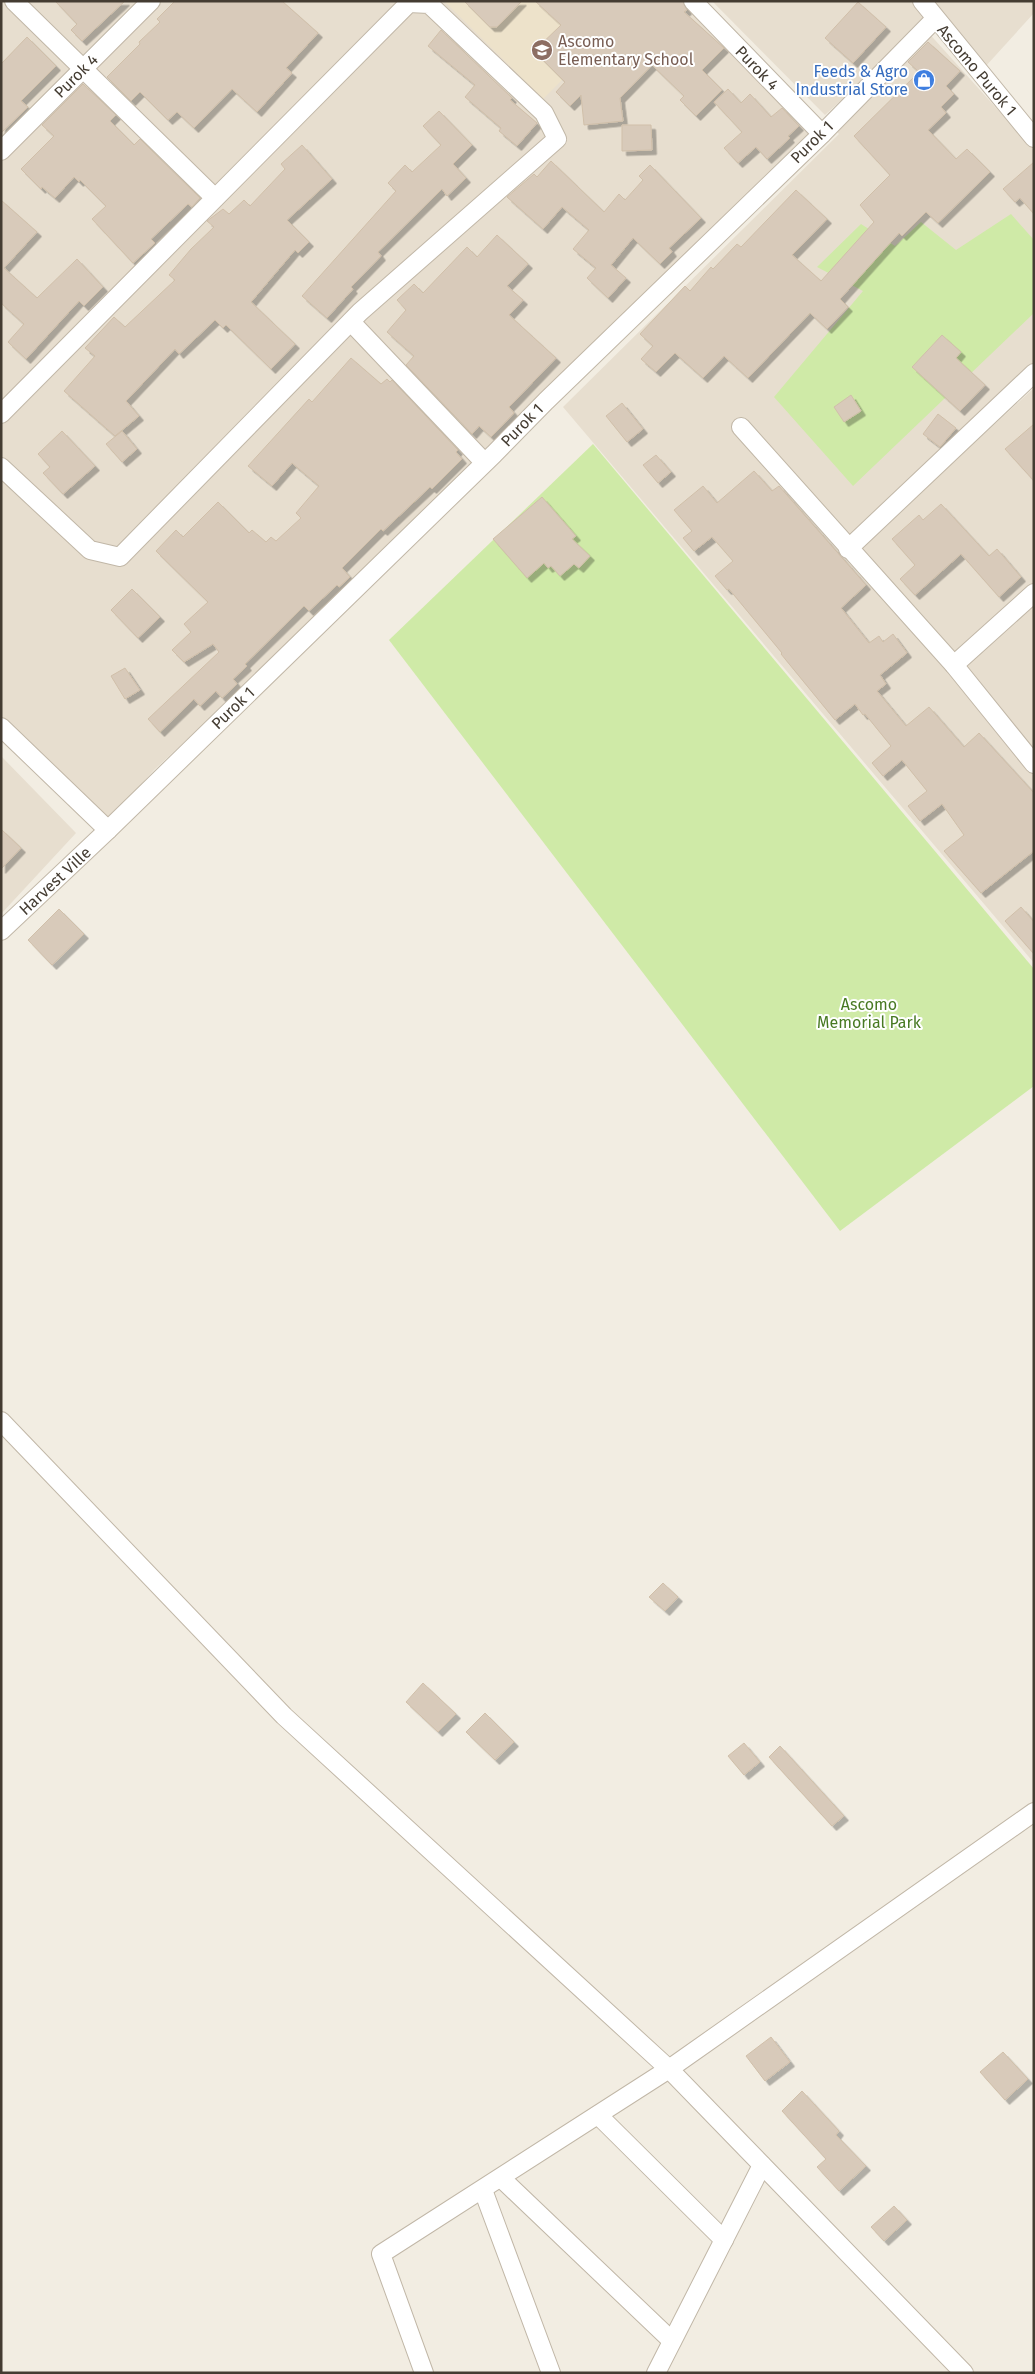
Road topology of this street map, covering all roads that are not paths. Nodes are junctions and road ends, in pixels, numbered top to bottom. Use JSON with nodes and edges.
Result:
{"nodes":[{"id":1,"x":14,"y":1,"type":"edge"},
{"id":2,"x":151,"y":1,"type":"edge"},
{"id":3,"x":693,"y":1,"type":"edge"},
{"id":4,"x":922,"y":1,"type":"edge"},
{"id":5,"x":935,"y":19,"type":"junction"},
{"id":6,"x":82,"y":70,"type":"junction"},
{"id":7,"x":822,"y":134,"type":"junction"},
{"id":8,"x":1034,"y":138,"type":"edge"},
{"id":9,"x":1,"y":151,"type":"edge"},
{"id":10,"x":215,"y":198,"type":"junction"},
{"id":11,"x":351,"y":322,"type":"junction"},
{"id":12,"x":1034,"y":373,"type":"edge"},
{"id":13,"x":1,"y":414,"type":"edge"},
{"id":14,"x":741,"y":427,"type":"dead end"},
{"id":15,"x":484,"y":462,"type":"junction"},
{"id":16,"x":1,"y":468,"type":"edge"},
{"id":17,"x":848,"y":549,"type":"junction"},
{"id":18,"x":1032,"y":597,"type":"edge"},
{"id":19,"x":954,"y":665,"type":"junction"},
{"id":20,"x":1,"y":727,"type":"edge"},
{"id":21,"x":1034,"y":764,"type":"edge"},
{"id":22,"x":108,"y":830,"type":"junction"},
{"id":23,"x":1,"y":931,"type":"edge"},
{"id":24,"x":1,"y":1421,"type":"edge"},
{"id":25,"x":1034,"y":1812,"type":"edge"},
{"id":26,"x":669,"y":2069,"type":"junction"},
{"id":27,"x":598,"y":2115,"type":"junction"},
{"id":28,"x":762,"y":2165,"type":"junction"},
{"id":29,"x":501,"y":2178,"type":"junction"},
{"id":30,"x":483,"y":2190,"type":"junction"},
{"id":31,"x":724,"y":2240,"type":"junction"},
{"id":32,"x":672,"y":2341,"type":"junction"},
{"id":33,"x":424,"y":2373,"type":"edge"},
{"id":34,"x":551,"y":2373,"type":"edge"},
{"id":35,"x":656,"y":2373,"type":"edge"},
{"id":36,"x":964,"y":2373,"type":"edge"}],
"edges":[{"from":1,"to":6,"type":"street"},
{"from":2,"to":6,"type":"street","name":"Purok 4"},
{"from":3,"to":7,"type":"street","name":"Purok 4"},
{"from":4,"to":5,"type":"street","name":"Ascomo Purok 1"},
{"from":5,"to":7,"type":"street","name":"Purok 1"},
{"from":5,"to":8,"type":"street","name":"Ascomo Purok 1"},
{"from":6,"to":9,"type":"street","name":"Purok 4"},
{"from":6,"to":10,"type":"street"},
{"from":7,"to":15,"type":"street","name":"Purok 1"},
{"from":10,"to":11,"type":"street"},
{"from":10,"to":13,"type":"street"},
{"from":11,"to":15,"type":"street"},
{"from":11,"to":16,"type":"street"},
{"from":12,"to":17,"type":"street"},
{"from":14,"to":17,"type":"street"},
{"from":15,"to":22,"type":"street","name":"Purok 1"},
{"from":17,"to":19,"type":"street"},
{"from":18,"to":19,"type":"street"},
{"from":19,"to":21,"type":"street"},
{"from":20,"to":22,"type":"street"},
{"from":22,"to":23,"type":"street","name":"Harvest Ville"},
{"from":24,"to":26,"type":"street"},
{"from":25,"to":26,"type":"street"},
{"from":26,"to":27,"type":"street"},
{"from":26,"to":28,"type":"street"},
{"from":27,"to":29,"type":"street"},
{"from":27,"to":31,"type":"street"},
{"from":28,"to":31,"type":"street"},
{"from":28,"to":36,"type":"street"},
{"from":29,"to":30,"type":"street"},
{"from":29,"to":32,"type":"street"},
{"from":30,"to":33,"type":"street"},
{"from":30,"to":34,"type":"street"},
{"from":31,"to":32,"type":"street"},
{"from":32,"to":35,"type":"street"}]}
